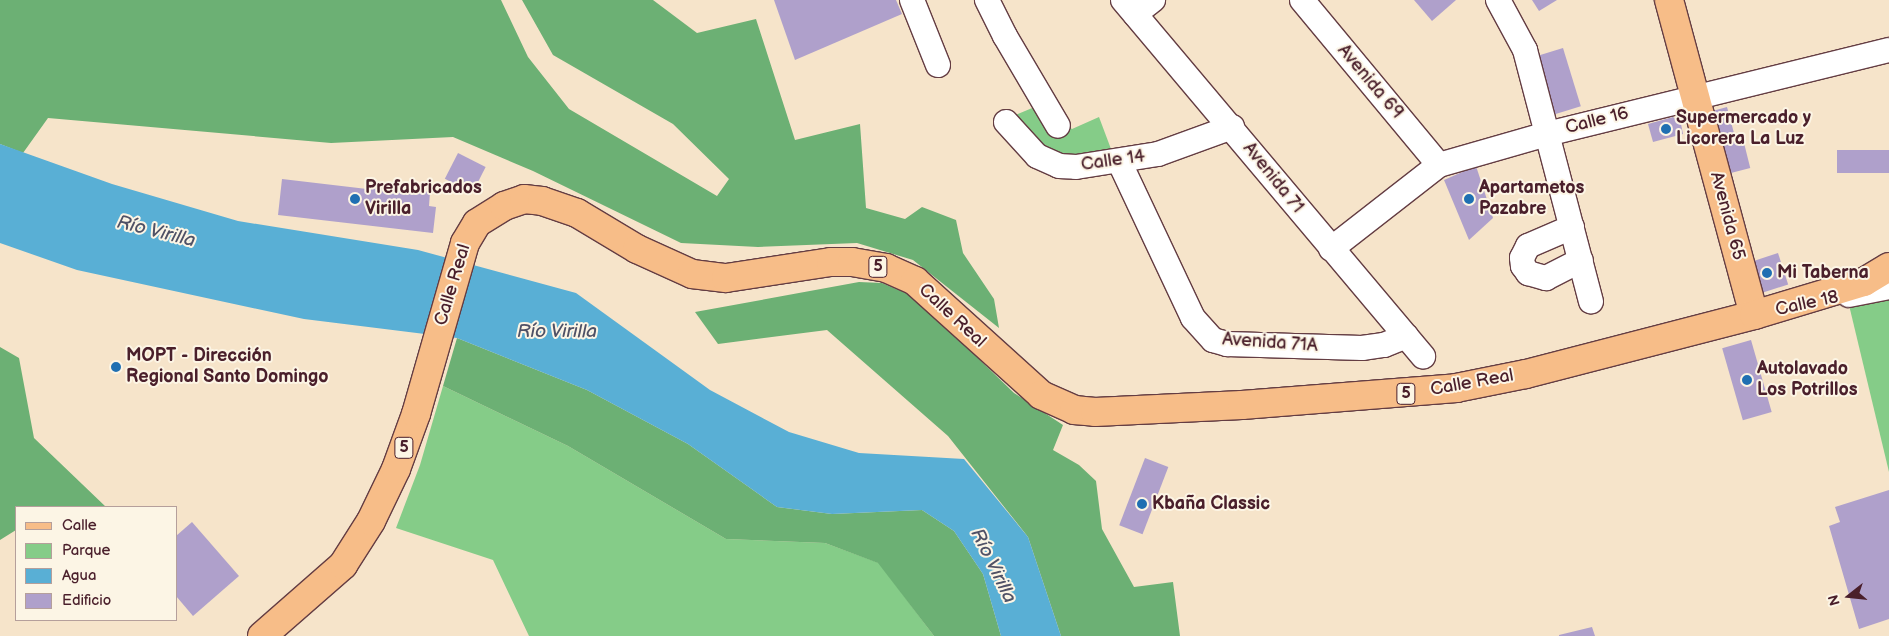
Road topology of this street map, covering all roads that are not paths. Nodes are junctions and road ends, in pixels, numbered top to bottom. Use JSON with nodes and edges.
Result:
{"nodes":[{"id":1,"x":912,"y":0,"type":"edge"},
{"id":2,"x":988,"y":0,"type":"edge"},
{"id":3,"x":1302,"y":0,"type":"edge"},
{"id":4,"x":1498,"y":0,"type":"edge"},
{"id":5,"x":1669,"y":0,"type":"edge"},
{"id":6,"x":1137,"y":5,"type":"edge"},
{"id":7,"x":1889,"y":50,"type":"edge"},
{"id":8,"x":938,"y":65,"type":"dead end"},
{"id":9,"x":1695,"y":97,"type":"junction"},
{"id":10,"x":1006,"y":122,"type":"dead end"},
{"id":11,"x":1058,"y":126,"type":"dead end"},
{"id":12,"x":1232,"y":127,"type":"junction"},
{"id":13,"x":1547,"y":134,"type":"junction"},
{"id":14,"x":1120,"y":163,"type":"junction"},
{"id":15,"x":1439,"y":165,"type":"junction"},
{"id":16,"x":1572,"y":227,"type":"junction"},
{"id":17,"x":1331,"y":249,"type":"junction"},
{"id":18,"x":1581,"y":260,"type":"junction"},
{"id":19,"x":1889,"y":267,"type":"edge"},
{"id":20,"x":1889,"y":287,"type":"edge"},
{"id":21,"x":1591,"y":301,"type":"dead end"},
{"id":22,"x":1754,"y":315,"type":"junction"},
{"id":23,"x":1406,"y":336,"type":"junction"},
{"id":24,"x":1423,"y":356,"type":"dead end"},
{"id":25,"x":262,"y":636,"type":"edge"}],
"edges":[{"from":1,"to":8,"type":"street"},
{"from":2,"to":11,"type":"street"},
{"from":3,"to":15,"type":"street","name":"Avenida 69"},
{"from":4,"to":13,"type":"street"},
{"from":5,"to":9,"type":"main road","name":"Avenida 65"},
{"from":6,"to":12,"type":"street","name":"Avenida 71"},
{"from":7,"to":9,"type":"street","name":"Calle 16"},
{"from":9,"to":13,"type":"street","name":"Calle 16"},
{"from":9,"to":22,"type":"main road","name":"Avenida 65"},
{"from":10,"to":14,"type":"street","name":"Calle 14"},
{"from":12,"to":14,"type":"street","name":"Calle 14"},
{"from":12,"to":17,"type":"street","name":"Avenida 71"},
{"from":13,"to":15,"type":"street","name":"Calle 16"},
{"from":13,"to":16,"type":"street"},
{"from":14,"to":23,"type":"street","name":"Avenida 71A"},
{"from":15,"to":17,"type":"street","name":"Calle 16"},
{"from":16,"to":18,"type":"street"},
{"from":16,"to":18,"type":"street"},
{"from":17,"to":23,"type":"street","name":"Avenida 71"},
{"from":18,"to":21,"type":"street"},
{"from":19,"to":22,"type":"main road","name":"Calle Real"},
{"from":20,"to":22,"type":"street","name":"Calle 18"},
{"from":22,"to":25,"type":"main road","name":"Calle Real","number":"5"},
{"from":23,"to":24,"type":"street","name":"Avenida 71"}]}
